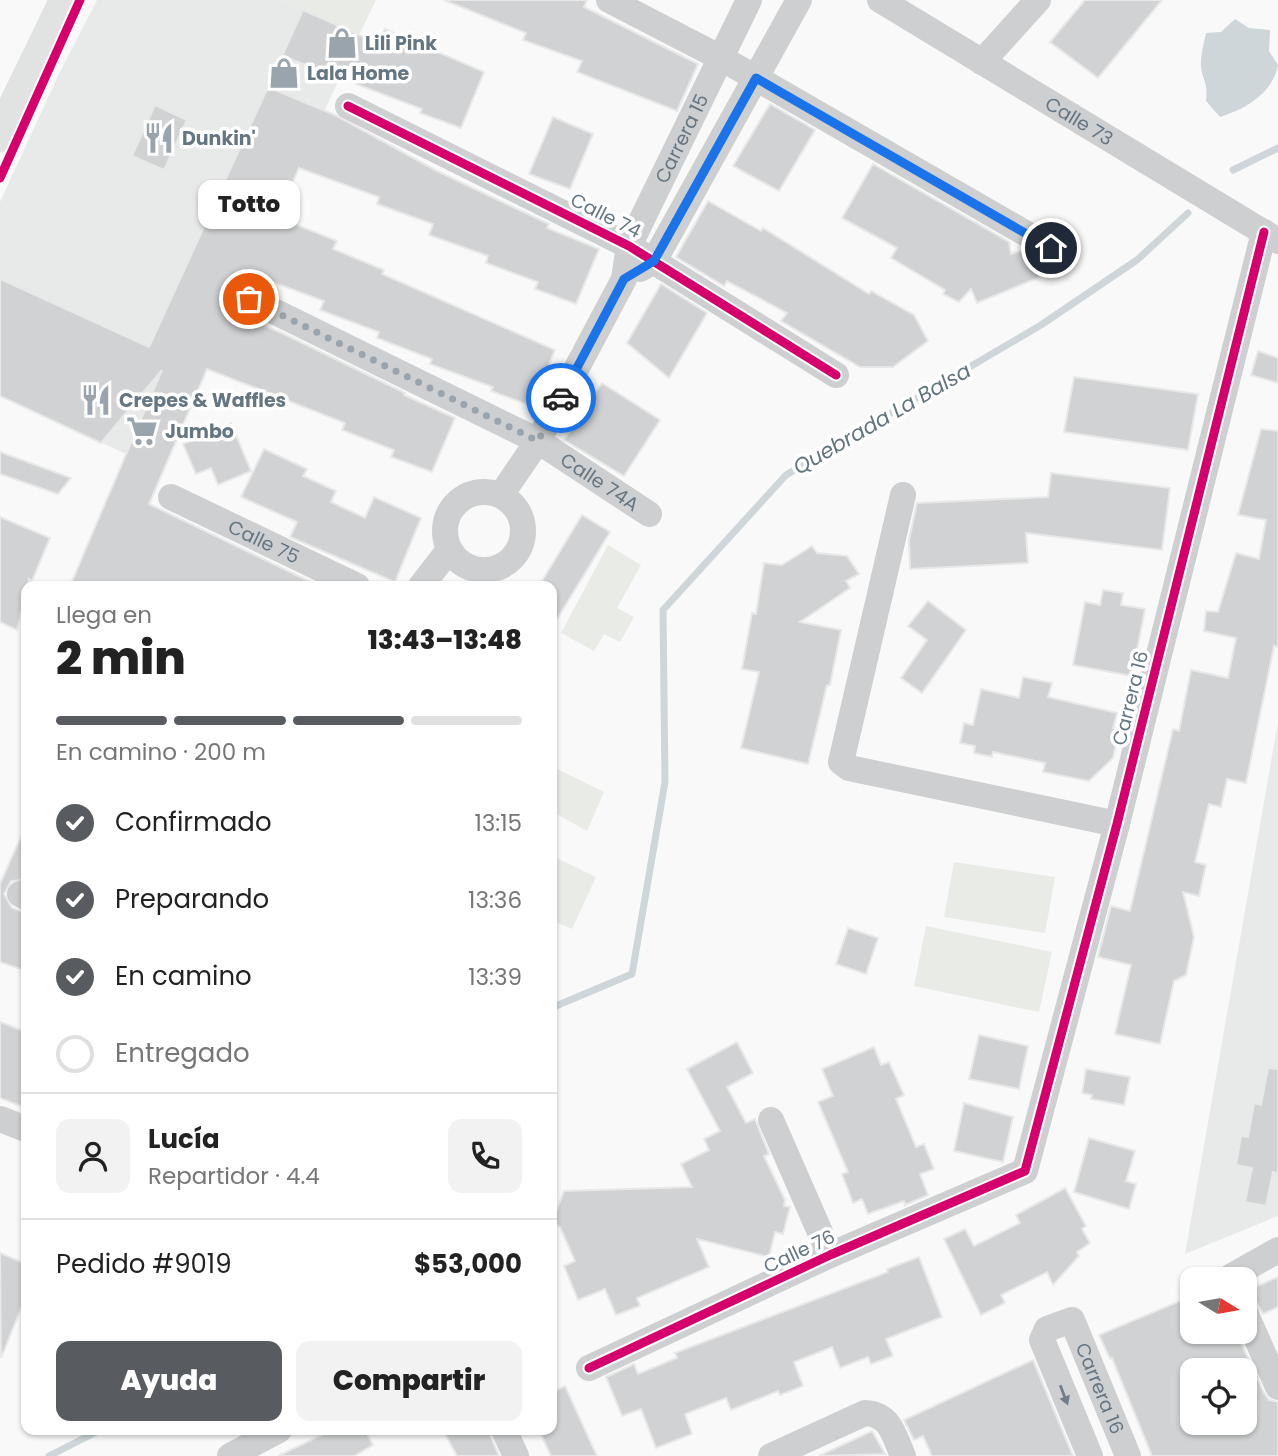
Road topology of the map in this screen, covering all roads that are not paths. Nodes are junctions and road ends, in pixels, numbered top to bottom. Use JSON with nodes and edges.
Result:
{"nodes":[{"id":1,"x":51,"y":0,"type":"edge"},
{"id":2,"x":66,"y":0,"type":"edge"},
{"id":3,"x":608,"y":0,"type":"edge"},
{"id":4,"x":749,"y":0,"type":"edge"},
{"id":5,"x":799,"y":0,"type":"edge"},
{"id":6,"x":880,"y":0,"type":"edge"},
{"id":7,"x":1038,"y":0,"type":"edge"},
{"id":8,"x":721,"y":58,"type":"junction"},
{"id":9,"x":982,"y":62,"type":"junction"},
{"id":10,"x":756,"y":78,"type":"junction"},
{"id":11,"x":0,"y":101,"type":"edge"},
{"id":12,"x":348,"y":106,"type":"dead end"},
{"id":13,"x":0,"y":136,"type":"edge"},
{"id":14,"x":1271,"y":236,"type":"edge"},
{"id":15,"x":629,"y":246,"type":"junction"},
{"id":16,"x":1051,"y":248,"type":"dead end"},
{"id":17,"x":654,"y":261,"type":"junction"},
{"id":18,"x":624,"y":279,"type":"junction"},
{"id":19,"x":249,"y":299,"type":"dead end"},
{"id":20,"x":836,"y":375,"type":"dead end"},
{"id":21,"x":538,"y":441,"type":"junction"},
{"id":22,"x":501,"y":495,"type":"junction"},
{"id":23,"x":903,"y":495,"type":"dead end"},
{"id":24,"x":171,"y":498,"type":"dead end"},
{"id":25,"x":649,"y":514,"type":"dead end"},
{"id":26,"x":449,"y":550,"type":"junction"},
{"id":27,"x":346,"y":581,"type":"edge"},
{"id":28,"x":425,"y":581,"type":"edge"},
{"id":29,"x":1117,"y":824,"type":"junction"},
{"id":30,"x":0,"y":1119,"type":"edge"},
{"id":31,"x":771,"y":1120,"type":"dead end"},
{"id":32,"x":21,"y":1127,"type":"edge"},
{"id":33,"x":1025,"y":1171,"type":"joint"},
{"id":34,"x":1278,"y":1250,"type":"edge"},
{"id":35,"x":830,"y":1255,"type":"junction"},
{"id":36,"x":1248,"y":1267,"type":"edge"},
{"id":37,"x":1257,"y":1339,"type":"edge"},
{"id":38,"x":589,"y":1368,"type":"dead end"},
{"id":39,"x":1278,"y":1387,"type":"edge"},
{"id":40,"x":270,"y":1435,"type":"edge"},
{"id":41,"x":506,"y":1435,"type":"edge"},
{"id":42,"x":230,"y":1456,"type":"edge"},
{"id":43,"x":516,"y":1456,"type":"edge"},
{"id":44,"x":771,"y":1456,"type":"edge"},
{"id":45,"x":903,"y":1456,"type":"edge"},
{"id":46,"x":1090,"y":1456,"type":"edge"},
{"id":47,"x":1128,"y":1456,"type":"edge"}],
"edges":[{"from":1,"to":11,"type":"main road"},
{"from":2,"to":13,"type":"main road"},
{"from":3,"to":8,"type":"street"},
{"from":4,"to":8,"type":"street","name":"Carrera 15"},
{"from":5,"to":10,"type":"street","name":"Carrera 15"},
{"from":6,"to":9,"type":"street","name":"Calle 73"},
{"from":7,"to":9,"type":"street"},
{"from":8,"to":10,"type":"street"},
{"from":8,"to":15,"type":"street","name":"Carrera 15"},
{"from":9,"to":14,"type":"street","name":"Calle 73"},
{"from":10,"to":16,"type":"street"},
{"from":10,"to":17,"type":"street","name":"Carrera 15"},
{"from":12,"to":15,"type":"street","name":"Calle 74"},
{"from":14,"to":29,"type":"street","name":"Carrera 16"},
{"from":15,"to":17,"type":"street","name":"Calle 74"},
{"from":15,"to":18,"type":"street","name":"Carrera 15"},
{"from":17,"to":18,"type":"street","name":"Carrera 15"},
{"from":17,"to":20,"type":"street","name":"Calle 74"},
{"from":18,"to":21,"type":"street","name":"Carrera 15"},
{"from":19,"to":21,"type":"street","name":"Calle 74A"},
{"from":21,"to":22,"type":"street","name":"Carrera 15"},
{"from":21,"to":25,"type":"street","name":"Calle 74A"},
{"from":22,"to":26,"type":"street"},
{"from":22,"to":26,"type":"street"},
{"from":23,"to":29,"type":"street"},
{"from":24,"to":27,"type":"street","name":"Calle 75"},
{"from":26,"to":28,"type":"street"},
{"from":29,"to":33,"type":"street","name":"Carrera 16"},
{"from":30,"to":32,"type":"street"},
{"from":31,"to":35,"type":"street"},
{"from":33,"to":35,"type":"street","name":"Calle 76"},
{"from":34,"to":36,"type":"street"},
{"from":35,"to":38,"type":"street","name":"Calle 76"},
{"from":37,"to":39,"type":"street"},
{"from":40,"to":42,"type":"street"},
{"from":41,"to":43,"type":"street"},
{"from":44,"to":45,"type":"street"},
{"from":47,"to":46,"type":"street","name":"Carrera 16","one_way":true}]}
